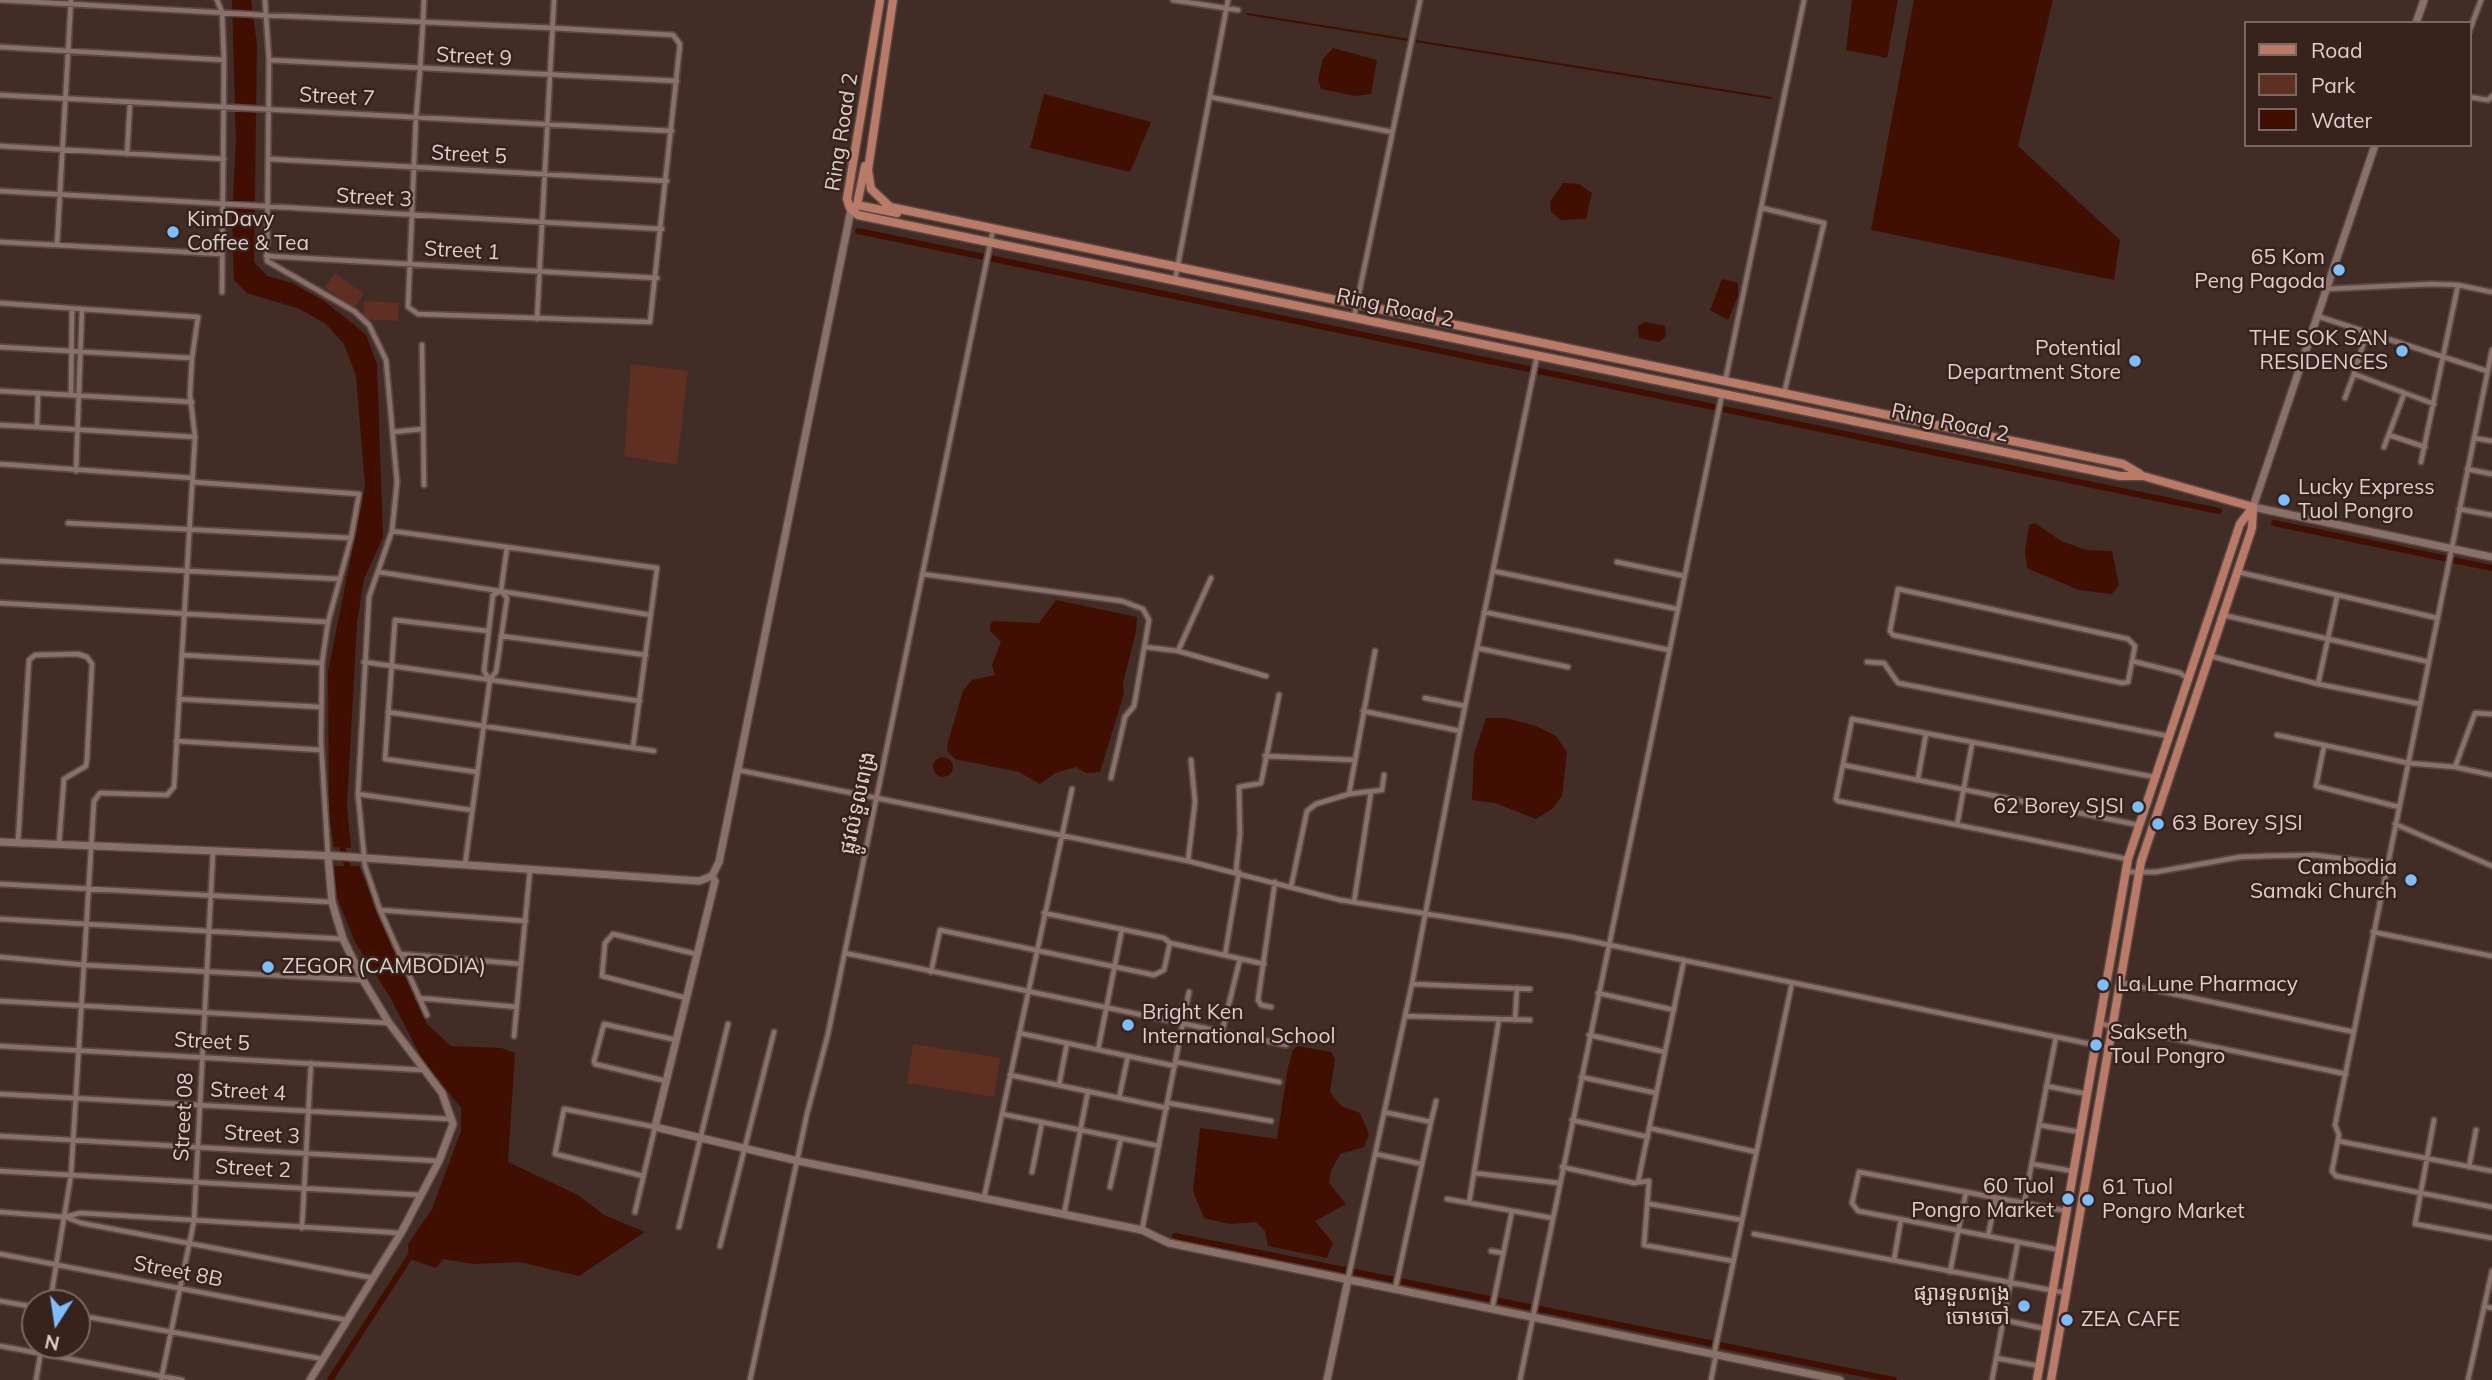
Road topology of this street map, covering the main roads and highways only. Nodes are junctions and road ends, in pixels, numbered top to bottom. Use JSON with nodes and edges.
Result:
{"nodes":[{"id":1,"x":880,"y":0,"type":"edge"},
{"id":2,"x":893,"y":0,"type":"edge"},
{"id":3,"x":869,"y":156,"type":"junction"},
{"id":4,"x":854,"y":208,"type":"junction"},
{"id":5,"x":911,"y":214,"type":"junction"},
{"id":6,"x":1539,"y":344,"type":"junction"},
{"id":7,"x":1537,"y":358,"type":"junction"},
{"id":8,"x":1725,"y":382,"type":"junction"},
{"id":9,"x":1723,"y":394,"type":"junction"},
{"id":10,"x":2143,"y":476,"type":"junction"},
{"id":11,"x":2253,"y":508,"type":"junction"},
{"id":12,"x":2037,"y":1380,"type":"edge"},
{"id":13,"x":2051,"y":1380,"type":"edge"}],
"edges":[{"from":1,"to":4,"type":"main road","name":"Ring Road 2"},
{"from":2,"to":3,"type":"main road","name":"Ring Road 2"},
{"from":3,"to":4,"type":"main road"},
{"from":3,"to":5,"type":"main road","name":"Ring Road 2"},
{"from":4,"to":5,"type":"main road"},
{"from":4,"to":7,"type":"main road","name":"Ring Road 2"},
{"from":5,"to":6,"type":"main road","name":"Ring Road 2"},
{"from":6,"to":7,"type":"main road"},
{"from":6,"to":8,"type":"main road","name":"Ring Road 2"},
{"from":7,"to":9,"type":"main road","name":"Ring Road 2"},
{"from":8,"to":9,"type":"main road"},
{"from":8,"to":10,"type":"main road","name":"Ring Road 2"},
{"from":9,"to":10,"type":"main road","name":"Ring Road 2"},
{"from":10,"to":11,"type":"main road","name":"Ring Road 2"},
{"from":11,"to":12,"type":"main road"},
{"from":11,"to":13,"type":"main road"}]}
